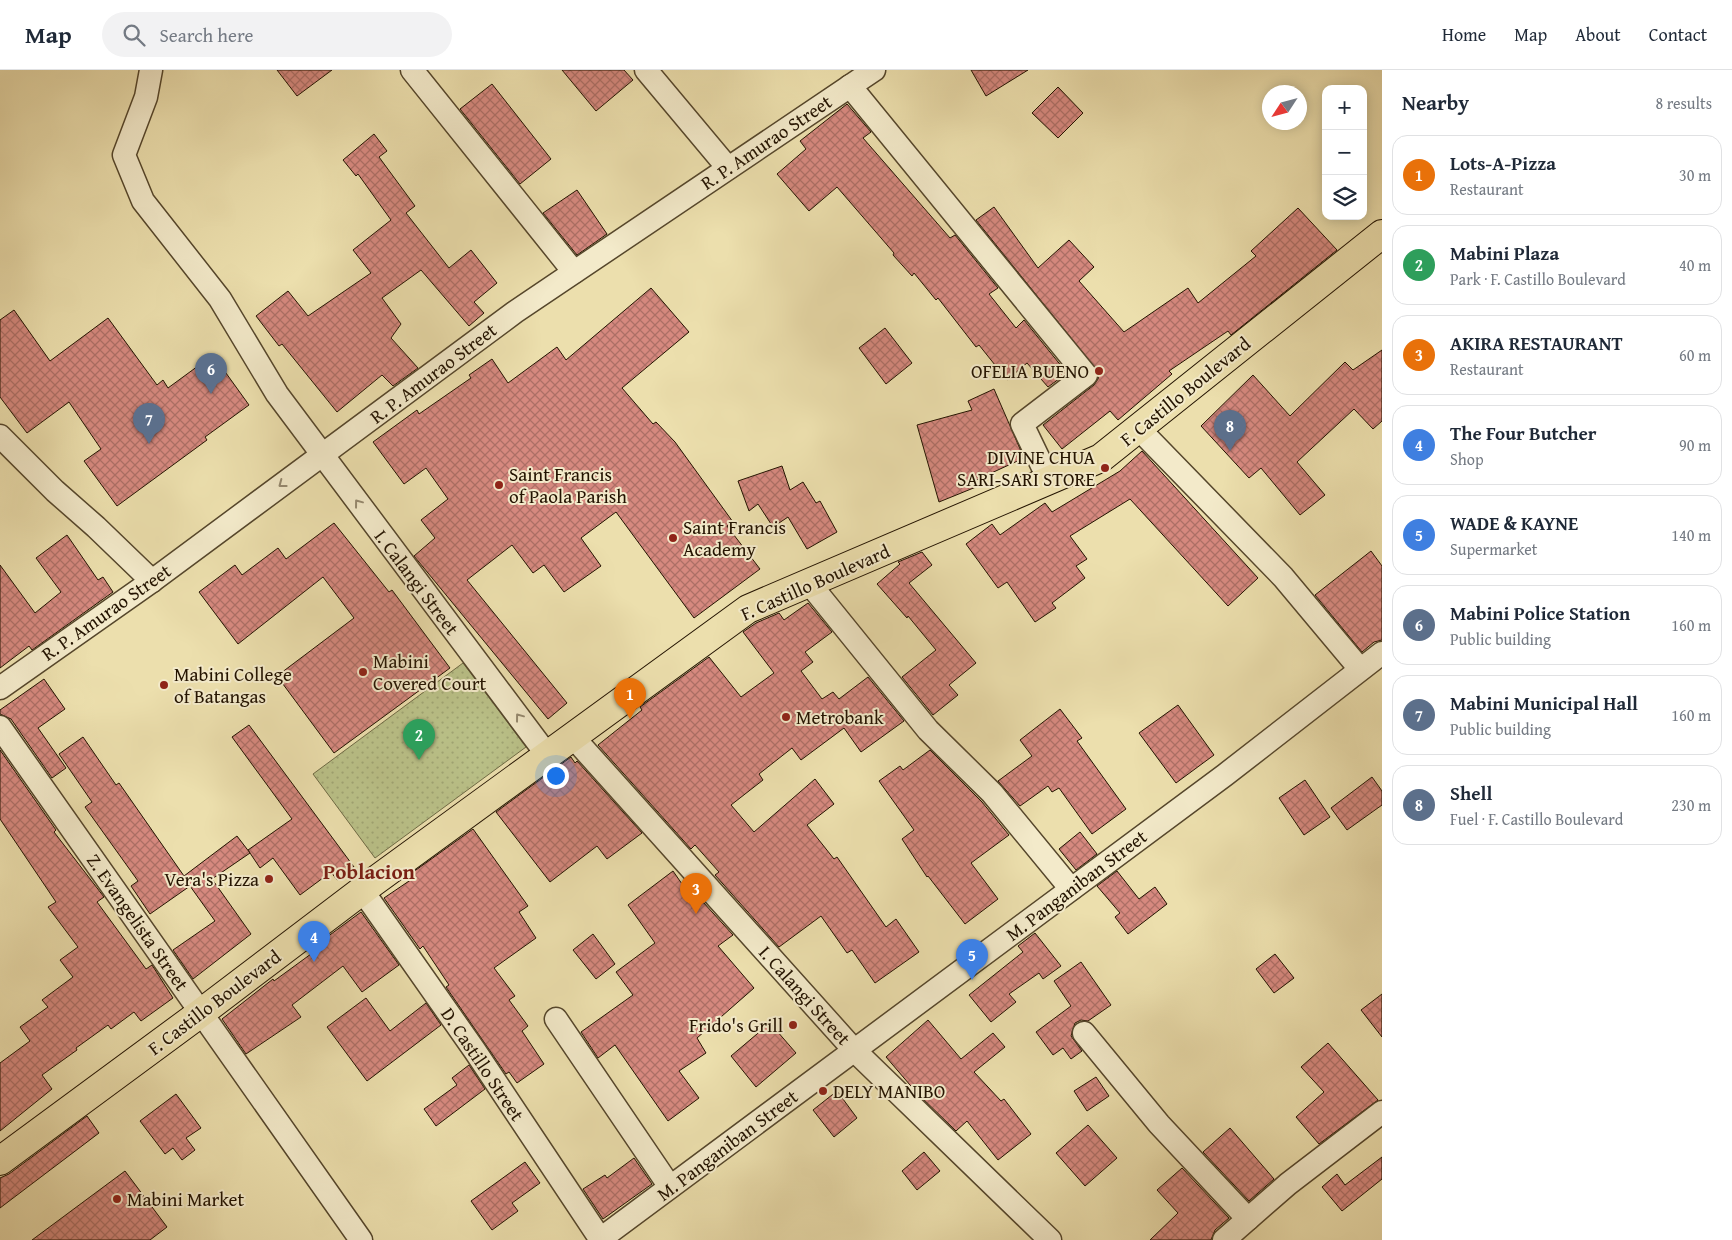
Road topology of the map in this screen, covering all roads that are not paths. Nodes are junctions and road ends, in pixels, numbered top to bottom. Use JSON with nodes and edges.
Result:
{"nodes":[{"id":1,"x":151,"y":70,"type":"edge"},
{"id":2,"x":412,"y":70,"type":"edge"},
{"id":3,"x":646,"y":70,"type":"edge"},
{"id":4,"x":874,"y":70,"type":"edge"},
{"id":5,"x":850,"y":86,"type":"junction"},
{"id":6,"x":728,"y":168,"type":"junction"},
{"id":7,"x":1382,"y":234,"type":"edge"},
{"id":8,"x":574,"y":272,"type":"junction"},
{"id":9,"x":1138,"y":428,"type":"junction"},
{"id":10,"x":0,"y":436,"type":"edge"},
{"id":11,"x":322,"y":455,"type":"junction"},
{"id":12,"x":1049,"y":480,"type":"junction"},
{"id":13,"x":152,"y":581,"type":"junction"},
{"id":14,"x":809,"y":583,"type":"junction"},
{"id":15,"x":1382,"y":653,"type":"edge"},
{"id":16,"x":1360,"y":670,"type":"junction"},
{"id":17,"x":0,"y":688,"type":"edge"},
{"id":18,"x":0,"y":727,"type":"edge"},
{"id":19,"x":573,"y":738,"type":"junction"},
{"id":20,"x":548,"y":756,"type":"junction"},
{"id":21,"x":1071,"y":889,"type":"junction"},
{"id":22,"x":362,"y":890,"type":"junction"},
{"id":23,"x":202,"y":1012,"type":"junction"},
{"id":24,"x":556,"y":1019,"type":"dead end"},
{"id":25,"x":1084,"y":1033,"type":"dead end"},
{"id":26,"x":854,"y":1050,"type":"junction"},
{"id":27,"x":1382,"y":1112,"type":"edge"},
{"id":28,"x":0,"y":1161,"type":"edge"},
{"id":29,"x":670,"y":1187,"type":"junction"},
{"id":30,"x":1248,"y":1219,"type":"junction"},
{"id":31,"x":361,"y":1240,"type":"edge"},
{"id":32,"x":600,"y":1240,"type":"edge"},
{"id":33,"x":1050,"y":1240,"type":"edge"},
{"id":34,"x":1224,"y":1240,"type":"edge"}],
"edges":[{"from":1,"to":11,"type":"street","name":"I. Calangi Street"},
{"from":2,"to":8,"type":"street"},
{"from":3,"to":6,"type":"street"},
{"from":4,"to":5,"type":"street","name":"R. P. Amurao Street"},
{"from":5,"to":6,"type":"street","name":"R. P. Amurao Street"},
{"from":5,"to":12,"type":"street"},
{"from":6,"to":8,"type":"street","name":"R. P. Amurao Street"},
{"from":7,"to":9,"type":"main road","name":"F. Castillo Boulevard"},
{"from":8,"to":11,"type":"street","name":"R. P. Amurao Street"},
{"from":9,"to":12,"type":"main road","name":"F. Castillo Boulevard"},
{"from":9,"to":16,"type":"street"},
{"from":10,"to":13,"type":"street"},
{"from":11,"to":13,"type":"street","name":"R. P. Amurao Street","one_way":true},
{"from":20,"to":11,"type":"street","name":"I. Calangi Street","one_way":true},
{"from":12,"to":14,"type":"main road","name":"F. Castillo Boulevard"},
{"from":13,"to":17,"type":"street","name":"R. P. Amurao Street"},
{"from":14,"to":19,"type":"main road","name":"F. Castillo Boulevard"},
{"from":14,"to":21,"type":"street"},
{"from":15,"to":16,"type":"street","name":"M. Panganiban Street"},
{"from":16,"to":21,"type":"street","name":"M. Panganiban Street"},
{"from":18,"to":23,"type":"street","name":"Z. Evangelista Street"},
{"from":19,"to":20,"type":"main road","name":"F. Castillo Boulevard"},
{"from":19,"to":26,"type":"street","name":"I. Calangi Street"},
{"from":20,"to":22,"type":"main road","name":"F. Castillo Boulevard"},
{"from":21,"to":26,"type":"street","name":"M. Panganiban Street"},
{"from":22,"to":23,"type":"main road","name":"F. Castillo Boulevard"},
{"from":22,"to":32,"type":"street","name":"D. Castillo Street"},
{"from":23,"to":28,"type":"main road","name":"F. Castillo Boulevard"},
{"from":23,"to":31,"type":"street","name":"Z. Evangelista Street"},
{"from":24,"to":29,"type":"street"},
{"from":25,"to":30,"type":"street"},
{"from":26,"to":29,"type":"street","name":"M. Panganiban Street"},
{"from":26,"to":33,"type":"street","name":"I. Calangi Street"},
{"from":27,"to":30,"type":"street"},
{"from":29,"to":32,"type":"street","name":"M. Panganiban Street"},
{"from":30,"to":34,"type":"street"}]}
